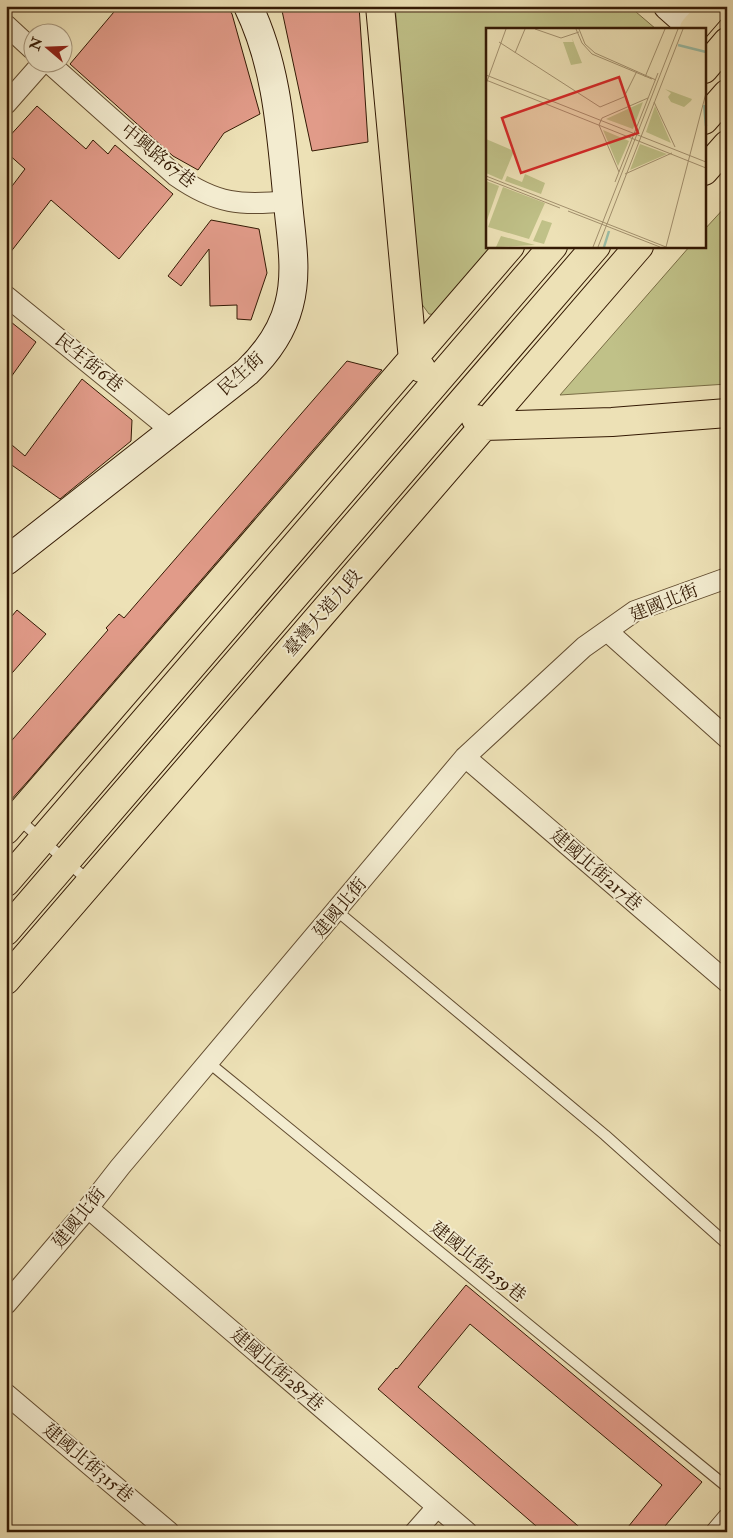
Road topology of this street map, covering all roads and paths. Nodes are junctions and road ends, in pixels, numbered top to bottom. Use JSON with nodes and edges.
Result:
{"nodes":[{"id":1,"x":248,"y":6,"type":"edge"},
{"id":2,"x":380,"y":6,"type":"edge"},
{"id":3,"x":668,"y":6,"type":"edge"},
{"id":4,"x":714,"y":6,"type":"edge"},
{"id":5,"x":6,"y":25,"type":"edge"},
{"id":6,"x":693,"y":28,"type":"edge"},
{"id":7,"x":695,"y":28,"type":"edge"},
{"id":8,"x":22,"y":39,"type":"edge"},
{"id":9,"x":34,"y":72,"type":"edge"},
{"id":10,"x":59,"y":72,"type":"edge"},
{"id":11,"x":727,"y":94,"type":"edge"},
{"id":12,"x":6,"y":104,"type":"edge"},
{"id":13,"x":706,"y":118,"type":"edge"},
{"id":14,"x":727,"y":145,"type":"edge"},
{"id":15,"x":706,"y":169,"type":"edge"},
{"id":16,"x":288,"y":201,"type":"junction"},
{"id":17,"x":508,"y":248,"type":"edge"},
{"id":18,"x":550,"y":248,"type":"edge"},
{"id":19,"x":594,"y":248,"type":"edge"},
{"id":20,"x":637,"y":248,"type":"edge"},
{"id":21,"x":6,"y":296,"type":"edge"},
{"id":22,"x":413,"y":360,"type":"junction"},
{"id":23,"x":436,"y":382,"type":"junction"},
{"id":24,"x":460,"y":404,"type":"junction"},
{"id":25,"x":727,"y":413,"type":"edge"},
{"id":26,"x":484,"y":426,"type":"junction"},
{"id":27,"x":172,"y":431,"type":"junction"},
{"id":28,"x":6,"y":561,"type":"edge"},
{"id":29,"x":727,"y":578,"type":"edge"},
{"id":30,"x":607,"y":631,"type":"junction"},
{"id":31,"x":727,"y":738,"type":"edge"},
{"id":32,"x":466,"y":757,"type":"junction"},
{"id":33,"x":10,"y":819,"type":"edge"},
{"id":34,"x":42,"y":840,"type":"junction"},
{"id":35,"x":66,"y":861,"type":"junction"},
{"id":36,"x":6,"y":882,"type":"edge"},
{"id":37,"x":90,"y":882,"type":"junction"},
{"id":38,"x":337,"y":911,"type":"junction"},
{"id":39,"x":6,"y":931,"type":"edge"},
{"id":40,"x":6,"y":980,"type":"edge"},
{"id":41,"x":727,"y":982,"type":"edge"},
{"id":42,"x":208,"y":1062,"type":"junction"},
{"id":43,"x":88,"y":1208,"type":"junction"},
{"id":44,"x":727,"y":1244,"type":"edge"},
{"id":45,"x":6,"y":1304,"type":"edge"},
{"id":46,"x":6,"y":1394,"type":"edge"},
{"id":47,"x":727,"y":1487,"type":"edge"},
{"id":48,"x":437,"y":1507,"type":"junction"},
{"id":49,"x":727,"y":1519,"type":"edge"},
{"id":50,"x":169,"y":1532,"type":"edge"},
{"id":51,"x":415,"y":1532,"type":"edge"},
{"id":52,"x":466,"y":1532,"type":"edge"},
{"id":53,"x":716,"y":1532,"type":"edge"}],
"edges":[{"from":1,"to":16,"type":"street","name":"民生街"},
{"from":2,"to":22,"type":"main road"},
{"from":3,"to":6,"type":"street"},
{"from":4,"to":7,"type":"main road"},
{"from":5,"to":8,"type":"street"},
{"from":9,"to":12,"type":"street"},
{"from":10,"to":16,"type":"street","name":"中興路67巷"},
{"from":11,"to":13,"type":"main road"},
{"from":14,"to":15,"type":"main road"},
{"from":16,"to":27,"type":"street","name":"民生街"},
{"from":17,"to":22,"type":"main road"},
{"from":18,"to":23,"type":"main road"},
{"from":19,"to":24,"type":"main road","name":"臺灣大道九段"},
{"from":20,"to":26,"type":"main road","name":"臺灣大道九段"},
{"from":21,"to":27,"type":"street","name":"民生街6巷"},
{"from":22,"to":23,"type":"main road"},
{"from":22,"to":33,"type":"main road"},
{"from":23,"to":24,"type":"main road"},
{"from":23,"to":34,"type":"main road"},
{"from":24,"to":26,"type":"main road"},
{"from":24,"to":35,"type":"main road","name":"臺灣大道九段"},
{"from":25,"to":26,"type":"main road"},
{"from":26,"to":37,"type":"main road","name":"臺灣大道九段"},
{"from":27,"to":28,"type":"street","name":"民生街"},
{"from":29,"to":30,"type":"street","name":"建國北街"},
{"from":30,"to":31,"type":"street"},
{"from":30,"to":32,"type":"street","name":"建國北街"},
{"from":32,"to":38,"type":"street","name":"建國北街"},
{"from":32,"to":41,"type":"street","name":"建國北街217巷"},
{"from":33,"to":34,"type":"lane"},
{"from":34,"to":35,"type":"lane"},
{"from":34,"to":36,"type":"main road"},
{"from":35,"to":37,"type":"lane"},
{"from":35,"to":39,"type":"main road","name":"臺灣大道九段"},
{"from":37,"to":40,"type":"main road","name":"臺灣大道九段"},
{"from":38,"to":42,"type":"street","name":"建國北街"},
{"from":38,"to":44,"type":"lane"},
{"from":42,"to":43,"type":"street","name":"建國北街"},
{"from":42,"to":47,"type":"lane","name":"建國北街259巷"},
{"from":43,"to":45,"type":"street","name":"建國北街"},
{"from":43,"to":48,"type":"street","name":"建國北街287巷"},
{"from":46,"to":50,"type":"street","name":"建國北街315巷"},
{"from":48,"to":51,"type":"street"},
{"from":48,"to":52,"type":"street","name":"建國北街287巷"},
{"from":49,"to":53,"type":"street"}]}
